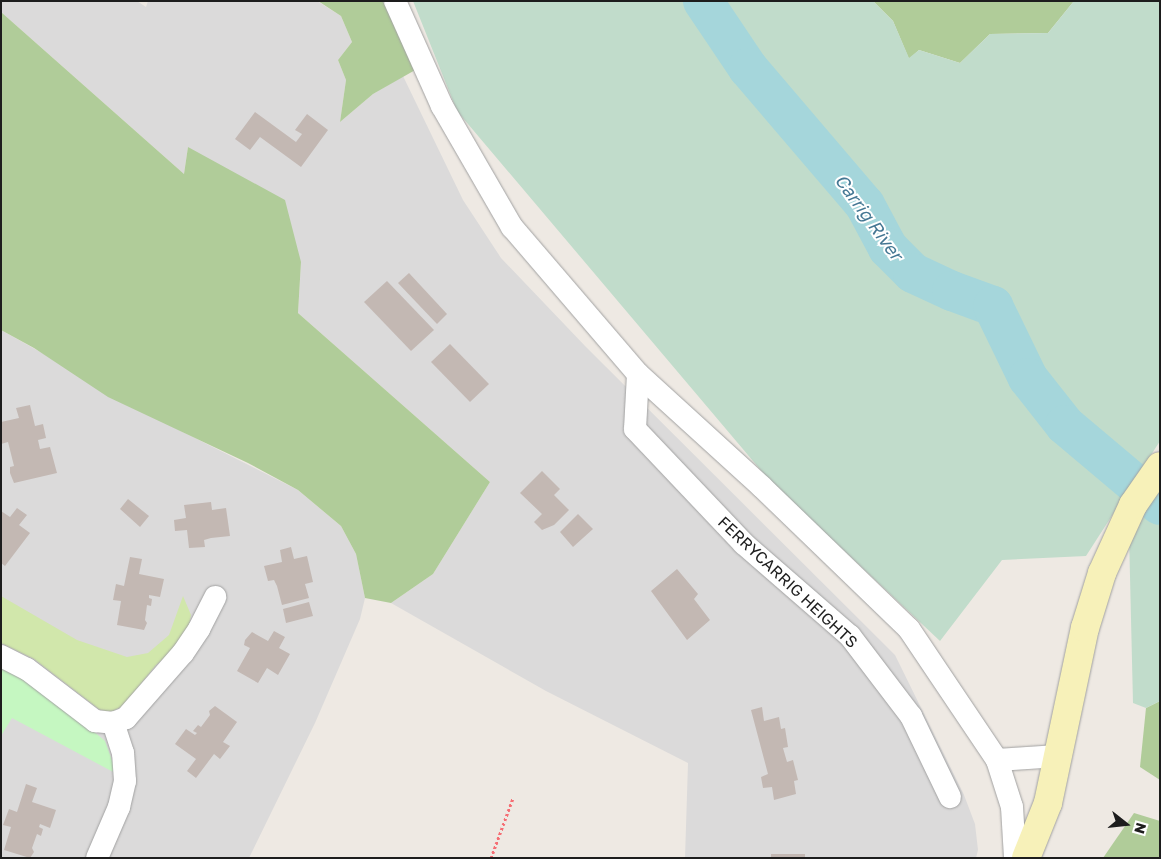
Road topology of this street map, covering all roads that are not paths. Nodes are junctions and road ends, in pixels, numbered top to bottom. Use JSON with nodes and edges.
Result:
{"nodes":[{"id":1,"x":395,"y":1,"type":"edge"},
{"id":2,"x":638,"y":374,"type":"junction"},
{"id":3,"x":1156,"y":472,"type":"edge"},
{"id":4,"x":215,"y":597,"type":"dead end"},
{"id":5,"x":1,"y":656,"type":"edge"},
{"id":6,"x":113,"y":724,"type":"junction"},
{"id":7,"x":1058,"y":756,"type":"junction"},
{"id":8,"x":997,"y":760,"type":"junction"},
{"id":9,"x":950,"y":797,"type":"dead end"},
{"id":10,"x":97,"y":858,"type":"edge"},
{"id":11,"x":1015,"y":858,"type":"edge"},
{"id":12,"x":1026,"y":858,"type":"edge"}],
"edges":[{"from":1,"to":2,"type":"street"},
{"from":2,"to":8,"type":"street"},
{"from":2,"to":9,"type":"street","name":"FERRYCARRIG HEIGHTS"},
{"from":3,"to":7,"type":"street"},
{"from":4,"to":6,"type":"street"},
{"from":5,"to":6,"type":"street"},
{"from":6,"to":10,"type":"street"},
{"from":7,"to":8,"type":"street"},
{"from":7,"to":12,"type":"street"},
{"from":8,"to":11,"type":"street"}]}
